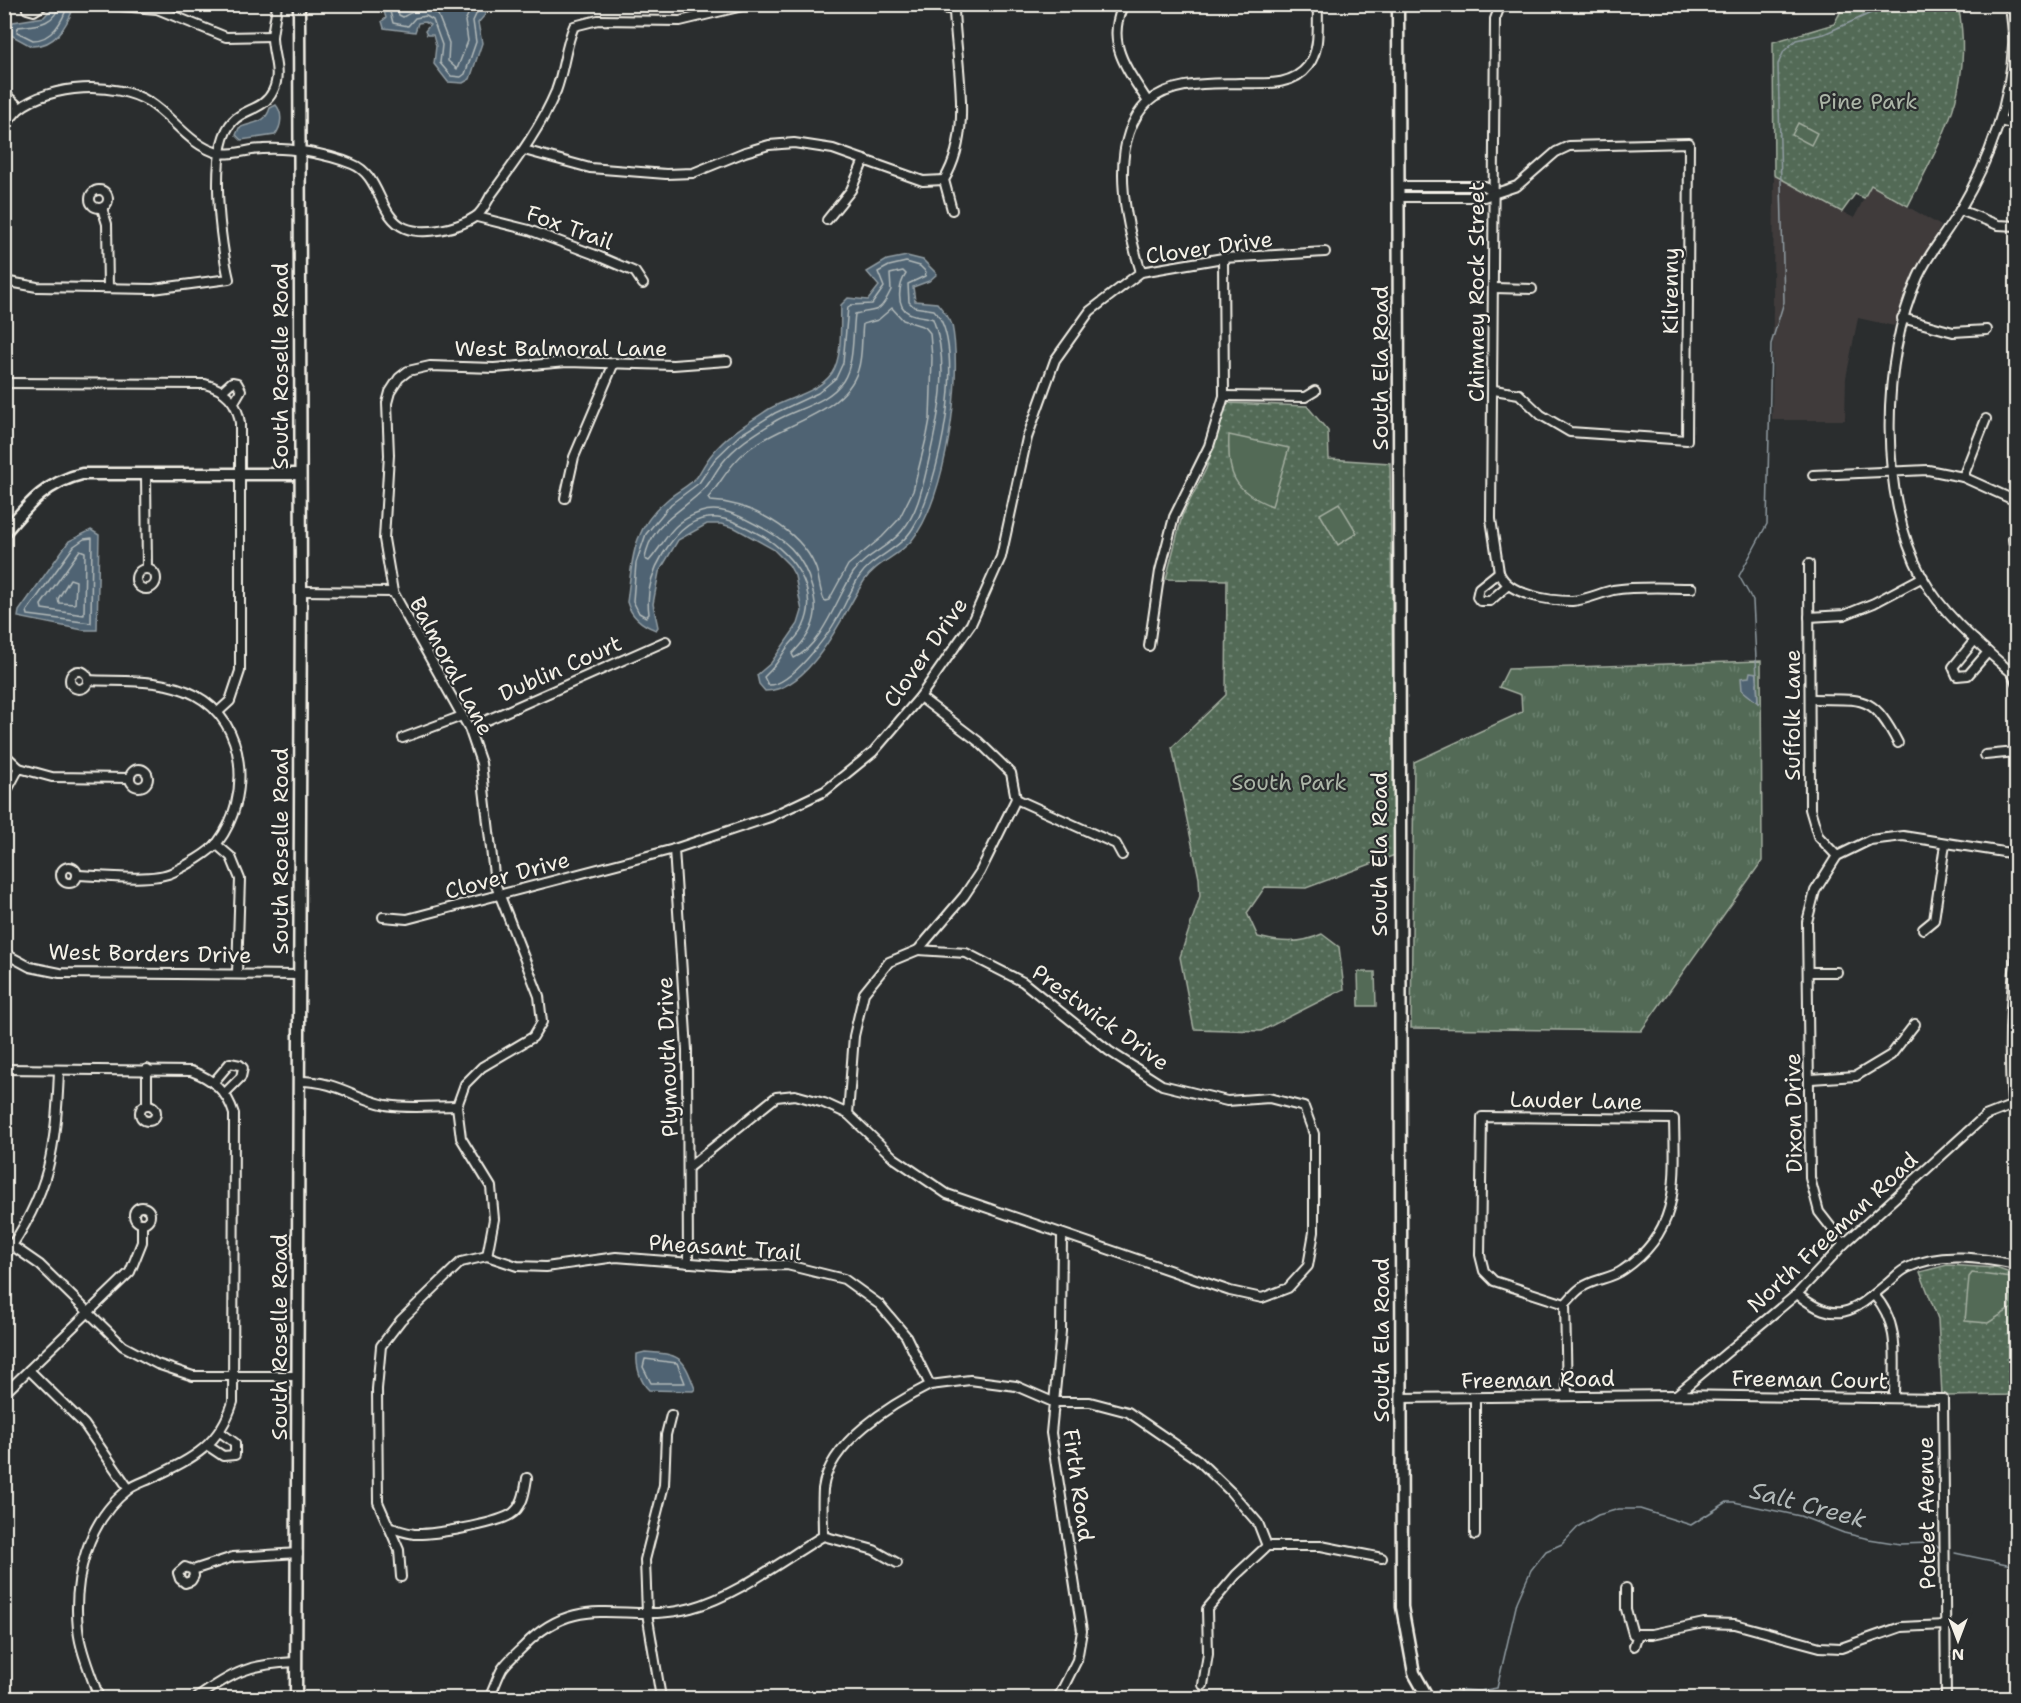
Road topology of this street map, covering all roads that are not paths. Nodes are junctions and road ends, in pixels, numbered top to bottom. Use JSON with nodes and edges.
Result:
{"nodes":[{"id":1,"x":45,"y":4,"type":"edge"},
{"id":2,"x":94,"y":4,"type":"edge"},
{"id":3,"x":277,"y":4,"type":"edge"},
{"id":4,"x":298,"y":4,"type":"edge"},
{"id":5,"x":751,"y":4,"type":"edge"},
{"id":6,"x":919,"y":4,"type":"edge"},
{"id":7,"x":1124,"y":4,"type":"edge"},
{"id":8,"x":1318,"y":4,"type":"edge"},
{"id":9,"x":1398,"y":4,"type":"edge"},
{"id":10,"x":2010,"y":4,"type":"edge"},
{"id":11,"x":1498,"y":6,"type":"edge"},
{"id":12,"x":27,"y":9,"type":"dead end"},
{"id":13,"x":272,"y":36,"type":"junction"},
{"id":14,"x":2015,"y":45,"type":"edge"},
{"id":15,"x":4,"y":93,"type":"edge"},
{"id":16,"x":1148,"y":102,"type":"junction"},
{"id":17,"x":20,"y":108,"type":"junction"},
{"id":18,"x":2000,"y":121,"type":"junction"},
{"id":19,"x":2016,"y":125,"type":"edge"},
{"id":20,"x":4,"y":126,"type":"edge"},
{"id":21,"x":524,"y":150,"type":"junction"},
{"id":22,"x":299,"y":153,"type":"junction"},
{"id":23,"x":220,"y":154,"type":"junction"},
{"id":24,"x":864,"y":160,"type":"junction"},
{"id":25,"x":944,"y":180,"type":"junction"},
{"id":26,"x":1400,"y":191,"type":"junction"},
{"id":27,"x":1494,"y":192,"type":"junction"},
{"id":28,"x":102,"y":208,"type":"dead end"},
{"id":29,"x":952,"y":210,"type":"dead end"},
{"id":30,"x":1960,"y":210,"type":"junction"},
{"id":31,"x":477,"y":217,"type":"junction"},
{"id":32,"x":827,"y":220,"type":"dead end"},
{"id":33,"x":2016,"y":226,"type":"edge"},
{"id":34,"x":1325,"y":252,"type":"dead end"},
{"id":35,"x":1223,"y":258,"type":"junction"},
{"id":36,"x":1141,"y":272,"type":"junction"},
{"id":37,"x":4,"y":281,"type":"edge"},
{"id":38,"x":643,"y":284,"type":"dead end"},
{"id":39,"x":108,"y":287,"type":"junction"},
{"id":40,"x":1494,"y":288,"type":"junction"},
{"id":41,"x":1532,"y":289,"type":"dead end"},
{"id":42,"x":1902,"y":318,"type":"junction"},
{"id":43,"x":1987,"y":330,"type":"dead end"},
{"id":44,"x":727,"y":362,"type":"dead end"},
{"id":45,"x":614,"y":363,"type":"junction"},
{"id":46,"x":399,"y":378,"type":"joint"},
{"id":47,"x":4,"y":383,"type":"edge"},
{"id":48,"x":1494,"y":390,"type":"junction"},
{"id":49,"x":1315,"y":391,"type":"dead end"},
{"id":50,"x":224,"y":392,"type":"junction"},
{"id":51,"x":1224,"y":396,"type":"junction"},
{"id":52,"x":234,"y":402,"type":"junction"},
{"id":53,"x":1986,"y":419,"type":"dead end"},
{"id":54,"x":1892,"y":472,"type":"junction"},
{"id":55,"x":300,"y":474,"type":"junction"},
{"id":56,"x":146,"y":475,"type":"junction"},
{"id":57,"x":241,"y":475,"type":"junction"},
{"id":58,"x":1813,"y":475,"type":"dead end"},
{"id":59,"x":1963,"y":477,"type":"junction"},
{"id":60,"x":565,"y":498,"type":"dead end"},
{"id":61,"x":2016,"y":501,"type":"edge"},
{"id":62,"x":6,"y":529,"type":"edge"},
{"id":63,"x":2016,"y":531,"type":"edge"},
{"id":64,"x":2015,"y":553,"type":"edge"},
{"id":65,"x":1809,"y":564,"type":"dead end"},
{"id":66,"x":147,"y":569,"type":"dead end"},
{"id":67,"x":1923,"y":578,"type":"junction"},
{"id":68,"x":1692,"y":588,"type":"dead end"},
{"id":69,"x":301,"y":591,"type":"junction"},
{"id":70,"x":393,"y":592,"type":"junction"},
{"id":71,"x":1809,"y":617,"type":"junction"},
{"id":72,"x":1975,"y":640,"type":"junction"},
{"id":73,"x":666,"y":641,"type":"dead end"},
{"id":74,"x":1149,"y":646,"type":"dead end"},
{"id":75,"x":1988,"y":652,"type":"junction"},
{"id":76,"x":2014,"y":671,"type":"edge"},
{"id":77,"x":88,"y":680,"type":"dead end"},
{"id":78,"x":2016,"y":682,"type":"edge"},
{"id":79,"x":920,"y":697,"type":"junction"},
{"id":80,"x":1811,"y":699,"type":"junction"},
{"id":81,"x":218,"y":712,"type":"junction"},
{"id":82,"x":462,"y":716,"type":"junction"},
{"id":83,"x":469,"y":728,"type":"junction"},
{"id":84,"x":403,"y":738,"type":"dead end"},
{"id":85,"x":1898,"y":743,"type":"dead end"},
{"id":86,"x":2016,"y":752,"type":"edge"},
{"id":87,"x":4,"y":754,"type":"edge"},
{"id":88,"x":1985,"y":755,"type":"dead end"},
{"id":89,"x":19,"y":768,"type":"junction"},
{"id":90,"x":130,"y":778,"type":"dead end"},
{"id":91,"x":4,"y":796,"type":"edge"},
{"id":92,"x":1016,"y":799,"type":"junction"},
{"id":93,"x":216,"y":844,"type":"junction"},
{"id":94,"x":1945,"y":844,"type":"junction"},
{"id":95,"x":674,"y":849,"type":"junction"},
{"id":96,"x":2016,"y":854,"type":"edge"},
{"id":97,"x":1122,"y":855,"type":"dead end"},
{"id":98,"x":1837,"y":856,"type":"junction"},
{"id":99,"x":78,"y":875,"type":"dead end"},
{"id":100,"x":499,"y":896,"type":"junction"},
{"id":101,"x":383,"y":917,"type":"dead end"},
{"id":102,"x":1923,"y":929,"type":"dead end"},
{"id":103,"x":918,"y":950,"type":"junction"},
{"id":104,"x":4,"y":953,"type":"edge"},
{"id":105,"x":2016,"y":955,"type":"edge"},
{"id":106,"x":1808,"y":972,"type":"junction"},
{"id":107,"x":1837,"y":972,"type":"dead end"},
{"id":108,"x":237,"y":973,"type":"junction"},
{"id":109,"x":299,"y":975,"type":"junction"},
{"id":110,"x":2013,"y":998,"type":"edge"},
{"id":111,"x":1915,"y":1024,"type":"dead end"},
{"id":112,"x":4,"y":1069,"type":"edge"},
{"id":113,"x":147,"y":1069,"type":"junction"},
{"id":114,"x":59,"y":1071,"type":"junction"},
{"id":115,"x":1811,"y":1079,"type":"junction"},
{"id":116,"x":299,"y":1081,"type":"junction"},
{"id":117,"x":213,"y":1083,"type":"junction"},
{"id":118,"x":223,"y":1091,"type":"junction"},
{"id":119,"x":2014,"y":1104,"type":"edge"},
{"id":120,"x":147,"y":1105,"type":"dead end"},
{"id":121,"x":457,"y":1106,"type":"junction"},
{"id":122,"x":848,"y":1114,"type":"junction"},
{"id":123,"x":689,"y":1167,"type":"junction"},
{"id":124,"x":142,"y":1223,"type":"dead end"},
{"id":125,"x":1062,"y":1234,"type":"junction"},
{"id":126,"x":4,"y":1240,"type":"edge"},
{"id":127,"x":1844,"y":1244,"type":"junction"},
{"id":128,"x":13,"y":1245,"type":"junction"},
{"id":129,"x":487,"y":1256,"type":"junction"},
{"id":130,"x":4,"y":1257,"type":"edge"},
{"id":131,"x":688,"y":1263,"type":"junction"},
{"id":132,"x":2016,"y":1265,"type":"edge"},
{"id":133,"x":1797,"y":1294,"type":"junction"},
{"id":134,"x":1874,"y":1295,"type":"junction"},
{"id":135,"x":1565,"y":1304,"type":"junction"},
{"id":136,"x":88,"y":1312,"type":"junction"},
{"id":137,"x":29,"y":1370,"type":"junction"},
{"id":138,"x":235,"y":1376,"type":"junction"},
{"id":139,"x":298,"y":1376,"type":"junction"},
{"id":140,"x":930,"y":1385,"type":"junction"},
{"id":141,"x":4,"y":1394,"type":"edge"},
{"id":142,"x":1568,"y":1395,"type":"junction"},
{"id":143,"x":1676,"y":1395,"type":"junction"},
{"id":144,"x":1401,"y":1398,"type":"junction"},
{"id":145,"x":1475,"y":1398,"type":"junction"},
{"id":146,"x":1894,"y":1398,"type":"junction"},
{"id":147,"x":1943,"y":1399,"type":"joint"},
{"id":148,"x":1053,"y":1402,"type":"junction"},
{"id":149,"x":671,"y":1415,"type":"dead end"},
{"id":150,"x":220,"y":1432,"type":"junction"},
{"id":151,"x":208,"y":1446,"type":"junction"},
{"id":152,"x":527,"y":1478,"type":"dead end"},
{"id":153,"x":129,"y":1489,"type":"junction"},
{"id":154,"x":391,"y":1528,"type":"junction"},
{"id":155,"x":1474,"y":1535,"type":"dead end"},
{"id":156,"x":823,"y":1536,"type":"junction"},
{"id":157,"x":1267,"y":1546,"type":"junction"},
{"id":158,"x":298,"y":1553,"type":"junction"},
{"id":159,"x":1382,"y":1558,"type":"dead end"},
{"id":160,"x":897,"y":1563,"type":"dead end"},
{"id":161,"x":193,"y":1570,"type":"dead end"},
{"id":162,"x":401,"y":1577,"type":"dead end"},
{"id":163,"x":1626,"y":1588,"type":"dead end"},
{"id":164,"x":647,"y":1613,"type":"junction"},
{"id":165,"x":1946,"y":1625,"type":"junction"},
{"id":166,"x":1638,"y":1634,"type":"junction"},
{"id":167,"x":1634,"y":1646,"type":"dead end"},
{"id":168,"x":296,"y":1662,"type":"junction"},
{"id":169,"x":1203,"y":1686,"type":"dead end"},
{"id":170,"x":99,"y":1698,"type":"edge"},
{"id":171,"x":197,"y":1698,"type":"edge"},
{"id":172,"x":296,"y":1698,"type":"edge"},
{"id":173,"x":489,"y":1698,"type":"edge"},
{"id":174,"x":661,"y":1698,"type":"edge"},
{"id":175,"x":1058,"y":1698,"type":"edge"},
{"id":176,"x":1428,"y":1698,"type":"edge"},
{"id":177,"x":1946,"y":1698,"type":"edge"}],
"edges":[{"from":1,"to":12,"type":"street"},
{"from":2,"to":13,"type":"street"},
{"from":3,"to":13,"type":"street"},
{"from":4,"to":22,"type":"main road","name":"South Roselle Road"},
{"from":5,"to":21,"type":"street"},
{"from":6,"to":25,"type":"street"},
{"from":7,"to":16,"type":"street"},
{"from":8,"to":16,"type":"street"},
{"from":9,"to":26,"type":"main road","name":"South Ela Road"},
{"from":10,"to":14,"type":"street"},
{"from":11,"to":27,"type":"street","name":"Chimney Rock Street"},
{"from":13,"to":23,"type":"street"},
{"from":14,"to":18,"type":"street"},
{"from":15,"to":17,"type":"street"},
{"from":16,"to":36,"type":"street"},
{"from":17,"to":20,"type":"street"},
{"from":17,"to":23,"type":"street"},
{"from":18,"to":19,"type":"street"},
{"from":18,"to":30,"type":"street"},
{"from":21,"to":24,"type":"street"},
{"from":21,"to":31,"type":"street"},
{"from":22,"to":23,"type":"street"},
{"from":22,"to":31,"type":"street"},
{"from":22,"to":55,"type":"main road","name":"South Roselle Road"},
{"from":23,"to":39,"type":"street"},
{"from":24,"to":25,"type":"street"},
{"from":24,"to":32,"type":"street"},
{"from":25,"to":29,"type":"street"},
{"from":26,"to":27,"type":"street"},
{"from":26,"to":144,"type":"main road","name":"South Ela Road"},
{"from":27,"to":40,"type":"street","name":"Chimney Rock Street"},
{"from":27,"to":48,"type":"street","name":"Kilrenny"},
{"from":28,"to":39,"type":"street"},
{"from":30,"to":33,"type":"street"},
{"from":30,"to":42,"type":"street"},
{"from":31,"to":38,"type":"street","name":"Fox Trail"},
{"from":34,"to":35,"type":"street","name":"Clover Drive"},
{"from":35,"to":36,"type":"street","name":"Clover Drive"},
{"from":35,"to":51,"type":"street"},
{"from":36,"to":79,"type":"street","name":"Clover Drive"},
{"from":37,"to":39,"type":"street"},
{"from":40,"to":41,"type":"street"},
{"from":40,"to":48,"type":"street","name":"Chimney Rock Street"},
{"from":42,"to":43,"type":"street"},
{"from":42,"to":54,"type":"street"},
{"from":44,"to":45,"type":"street","name":"West Balmoral Lane"},
{"from":45,"to":46,"type":"street","name":"West Balmoral Lane"},
{"from":45,"to":60,"type":"street"},
{"from":46,"to":70,"type":"street","name":"Balmoral Lane"},
{"from":47,"to":50,"type":"street"},
{"from":48,"to":68,"type":"street","name":"Chimney Rock Street"},
{"from":49,"to":51,"type":"street"},
{"from":50,"to":52,"type":"street"},
{"from":50,"to":52,"type":"street"},
{"from":51,"to":74,"type":"street"},
{"from":52,"to":57,"type":"street"},
{"from":53,"to":59,"type":"street"},
{"from":54,"to":58,"type":"street"},
{"from":54,"to":59,"type":"street"},
{"from":54,"to":67,"type":"street"},
{"from":55,"to":57,"type":"main road"},
{"from":55,"to":69,"type":"main road","name":"South Roselle Road"},
{"from":56,"to":57,"type":"main road"},
{"from":56,"to":62,"type":"main road"},
{"from":56,"to":66,"type":"street"},
{"from":57,"to":81,"type":"street"},
{"from":59,"to":61,"type":"street"},
{"from":63,"to":64,"type":"street"},
{"from":65,"to":71,"type":"street","name":"Suffolk Lane"},
{"from":67,"to":71,"type":"street"},
{"from":67,"to":72,"type":"street"},
{"from":69,"to":70,"type":"street"},
{"from":69,"to":109,"type":"main road","name":"South Roselle Road"},
{"from":70,"to":82,"type":"street","name":"Balmoral Lane"},
{"from":71,"to":80,"type":"street","name":"Suffolk Lane"},
{"from":72,"to":75,"type":"street"},
{"from":72,"to":75,"type":"street"},
{"from":73,"to":83,"type":"street","name":"Dublin Court"},
{"from":75,"to":76,"type":"street"},
{"from":76,"to":78,"type":"street"},
{"from":77,"to":81,"type":"street"},
{"from":79,"to":92,"type":"street"},
{"from":79,"to":95,"type":"street","name":"Clover Drive"},
{"from":80,"to":85,"type":"street"},
{"from":80,"to":98,"type":"street","name":"Suffolk Lane"},
{"from":81,"to":93,"type":"street"},
{"from":82,"to":83,"type":"street","name":"Balmoral Lane"},
{"from":82,"to":84,"type":"street"},
{"from":83,"to":100,"type":"street","name":"Balmoral Lane"},
{"from":86,"to":88,"type":"street"},
{"from":87,"to":89,"type":"street"},
{"from":89,"to":90,"type":"street"},
{"from":89,"to":91,"type":"street"},
{"from":92,"to":97,"type":"street"},
{"from":92,"to":103,"type":"street"},
{"from":93,"to":99,"type":"street"},
{"from":93,"to":108,"type":"street"},
{"from":94,"to":96,"type":"street"},
{"from":94,"to":98,"type":"street"},
{"from":94,"to":102,"type":"street"},
{"from":95,"to":100,"type":"street","name":"Clover Drive"},
{"from":95,"to":123,"type":"street","name":"Plymouth Drive"},
{"from":98,"to":106,"type":"street","name":"Dixon Drive"},
{"from":100,"to":101,"type":"street","name":"Clover Drive"},
{"from":100,"to":121,"type":"street","name":"Balmoral Lane"},
{"from":103,"to":122,"type":"street"},
{"from":103,"to":125,"type":"street","name":"Prestwick Drive"},
{"from":104,"to":108,"type":"street","name":"West Borders Drive"},
{"from":105,"to":110,"type":"street"},
{"from":106,"to":107,"type":"street"},
{"from":106,"to":115,"type":"street","name":"Dixon Drive"},
{"from":108,"to":109,"type":"street","name":"West Borders Drive"},
{"from":109,"to":116,"type":"main road","name":"South Roselle Road"},
{"from":110,"to":119,"type":"street"},
{"from":111,"to":115,"type":"street"},
{"from":112,"to":114,"type":"street"},
{"from":113,"to":114,"type":"street"},
{"from":113,"to":117,"type":"street"},
{"from":113,"to":120,"type":"street"},
{"from":114,"to":128,"type":"street"},
{"from":115,"to":127,"type":"street","name":"Dixon Drive"},
{"from":116,"to":121,"type":"street"},
{"from":116,"to":139,"type":"main road","name":"South Roselle Road"},
{"from":117,"to":118,"type":"street"},
{"from":117,"to":118,"type":"street"},
{"from":118,"to":138,"type":"street"},
{"from":119,"to":127,"type":"street","name":"North Freeman Road"},
{"from":121,"to":129,"type":"street"},
{"from":122,"to":123,"type":"street"},
{"from":122,"to":125,"type":"street"},
{"from":123,"to":131,"type":"street","name":"Plymouth Drive"},
{"from":124,"to":136,"type":"street"},
{"from":125,"to":148,"type":"street","name":"Firth Road"},
{"from":126,"to":128,"type":"street"},
{"from":127,"to":133,"type":"street","name":"North Freeman Road"},
{"from":128,"to":130,"type":"street"},
{"from":128,"to":136,"type":"street"},
{"from":129,"to":131,"type":"street","name":"Pheasant Trail"},
{"from":129,"to":154,"type":"street"},
{"from":131,"to":140,"type":"street","name":"Pheasant Trail"},
{"from":132,"to":134,"type":"street"},
{"from":133,"to":134,"type":"street"},
{"from":133,"to":143,"type":"street","name":"North Freeman Road"},
{"from":134,"to":146,"type":"street"},
{"from":135,"to":135,"type":"street","name":"Lauder Lane"},
{"from":135,"to":142,"type":"street"},
{"from":136,"to":137,"type":"street"},
{"from":136,"to":138,"type":"street"},
{"from":137,"to":141,"type":"street"},
{"from":137,"to":153,"type":"street"},
{"from":138,"to":139,"type":"street"},
{"from":138,"to":150,"type":"street"},
{"from":139,"to":158,"type":"main road","name":"South Roselle Road"},
{"from":140,"to":148,"type":"street"},
{"from":140,"to":156,"type":"street"},
{"from":142,"to":143,"type":"street","name":"Freeman Road"},
{"from":142,"to":145,"type":"street","name":"Freeman Road"},
{"from":143,"to":146,"type":"street","name":"Freeman Court"},
{"from":144,"to":145,"type":"street","name":"Freeman Road"},
{"from":144,"to":176,"type":"main road","name":"South Ela Road"},
{"from":145,"to":155,"type":"street"},
{"from":146,"to":147,"type":"street","name":"Freeman Court"},
{"from":147,"to":165,"type":"street","name":"Poteet Avenue"},
{"from":148,"to":157,"type":"street"},
{"from":148,"to":175,"type":"street","name":"Firth Road"},
{"from":149,"to":164,"type":"street"},
{"from":150,"to":151,"type":"street"},
{"from":150,"to":151,"type":"street"},
{"from":151,"to":153,"type":"street"},
{"from":152,"to":154,"type":"street"},
{"from":153,"to":170,"type":"street"},
{"from":154,"to":162,"type":"street"},
{"from":156,"to":160,"type":"street"},
{"from":156,"to":164,"type":"street"},
{"from":157,"to":159,"type":"street"},
{"from":157,"to":169,"type":"street"},
{"from":158,"to":161,"type":"street"},
{"from":158,"to":168,"type":"main road","name":"South Roselle Road"},
{"from":163,"to":166,"type":"street"},
{"from":164,"to":173,"type":"street"},
{"from":164,"to":174,"type":"street"},
{"from":165,"to":166,"type":"street"},
{"from":165,"to":177,"type":"street","name":"Poteet Avenue"},
{"from":166,"to":167,"type":"street"},
{"from":168,"to":171,"type":"street"},
{"from":168,"to":172,"type":"main road","name":"South Roselle Road"}]}
